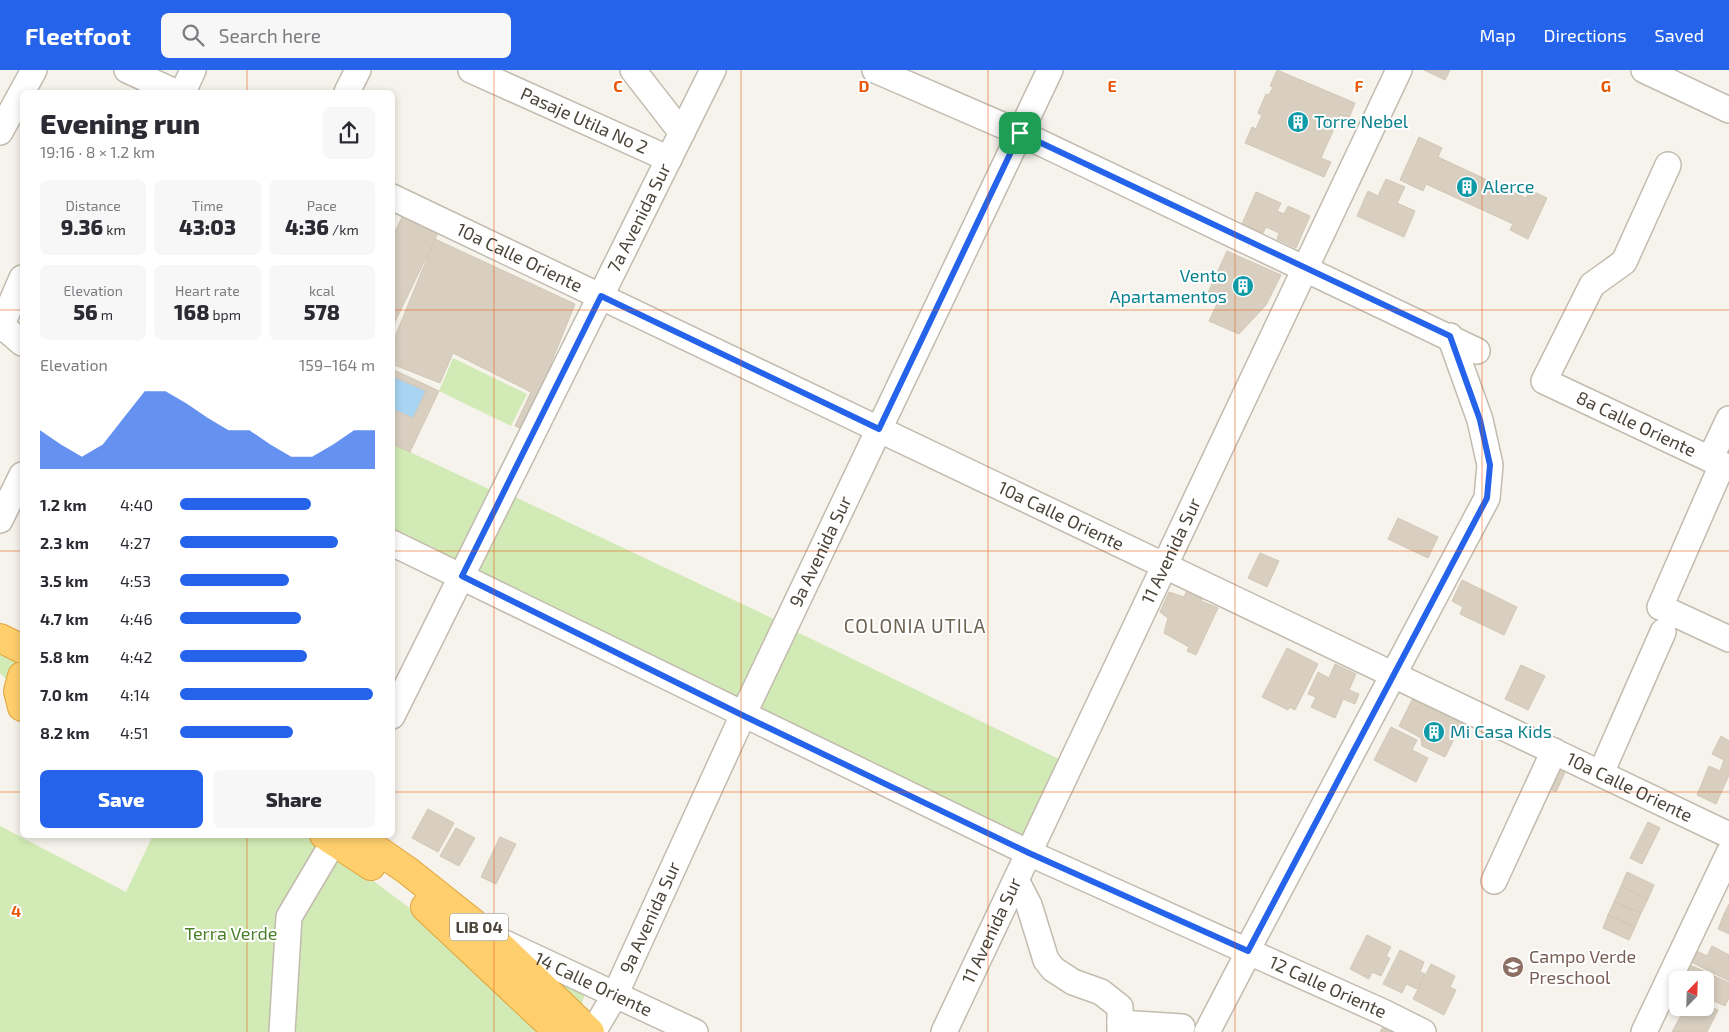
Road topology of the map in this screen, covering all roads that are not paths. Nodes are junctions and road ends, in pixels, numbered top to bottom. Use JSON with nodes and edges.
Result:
{"nodes":[{"id":1,"x":34,"y":70,"type":"edge"},
{"id":2,"x":127,"y":70,"type":"edge"},
{"id":3,"x":193,"y":70,"type":"edge"},
{"id":4,"x":358,"y":70,"type":"edge"},
{"id":5,"x":471,"y":70,"type":"edge"},
{"id":6,"x":634,"y":70,"type":"edge"},
{"id":7,"x":713,"y":70,"type":"edge"},
{"id":8,"x":874,"y":70,"type":"edge"},
{"id":9,"x":1050,"y":70,"type":"edge"},
{"id":10,"x":1399,"y":70,"type":"edge"},
{"id":11,"x":1644,"y":70,"type":"edge"},
{"id":12,"x":23,"y":90,"type":"edge"},
{"id":13,"x":170,"y":90,"type":"edge"},
{"id":14,"x":183,"y":90,"type":"edge"},
{"id":15,"x":348,"y":90,"type":"edge"},
{"id":16,"x":20,"y":96,"type":"edge"},
{"id":17,"x":1729,"y":110,"type":"edge"},
{"id":18,"x":0,"y":132,"type":"edge"},
{"id":19,"x":682,"y":133,"type":"junction"},
{"id":20,"x":1020,"y":133,"type":"junction"},
{"id":21,"x":669,"y":159,"type":"junction"},
{"id":22,"x":1668,"y":165,"type":"dead end"},
{"id":23,"x":395,"y":197,"type":"edge"},
{"id":24,"x":1306,"y":268,"type":"junction"},
{"id":25,"x":20,"y":283,"type":"edge"},
{"id":26,"x":601,"y":296,"type":"junction"},
{"id":27,"x":1,"y":326,"type":"edge"},
{"id":28,"x":1450,"y":336,"type":"junction"},
{"id":29,"x":20,"y":341,"type":"edge"},
{"id":30,"x":1477,"y":351,"type":"dead end"},
{"id":31,"x":1729,"y":419,"type":"edge"},
{"id":32,"x":879,"y":429,"type":"junction"},
{"id":33,"x":1721,"y":464,"type":"edge"},
{"id":34,"x":20,"y":479,"type":"edge"},
{"id":35,"x":0,"y":520,"type":"edge"},
{"id":36,"x":395,"y":544,"type":"edge"},
{"id":37,"x":1165,"y":565,"type":"junction"},
{"id":38,"x":462,"y":576,"type":"junction"},
{"id":39,"x":1664,"y":632,"type":"dead end"},
{"id":40,"x":0,"y":638,"type":"edge"},
{"id":41,"x":1729,"y":639,"type":"edge"},
{"id":42,"x":20,"y":647,"type":"edge"},
{"id":43,"x":1393,"y":674,"type":"junction"},
{"id":44,"x":20,"y":684,"type":"edge"},
{"id":45,"x":0,"y":691,"type":"edge"},
{"id":46,"x":20,"y":699,"type":"edge"},
{"id":47,"x":395,"y":710,"type":"edge"},
{"id":48,"x":20,"y":711,"type":"edge"},
{"id":49,"x":742,"y":715,"type":"junction"},
{"id":50,"x":1554,"y":751,"type":"junction"},
{"id":51,"x":1601,"y":774,"type":"junction"},
{"id":52,"x":1729,"y":835,"type":"edge"},
{"id":53,"x":337,"y":838,"type":"edge"},
{"id":54,"x":339,"y":838,"type":"edge"},
{"id":55,"x":340,"y":838,"type":"edge"},
{"id":56,"x":1029,"y":853,"type":"junction"},
{"id":57,"x":1729,"y":853,"type":"edge"},
{"id":58,"x":1016,"y":880,"type":"junction"},
{"id":59,"x":1494,"y":881,"type":"dead end"},
{"id":60,"x":491,"y":937,"type":"junction"},
{"id":61,"x":1248,"y":951,"type":"junction"},
{"id":62,"x":615,"y":994,"type":"junction"},
{"id":63,"x":1182,"y":1027,"type":"dead end"},
{"id":64,"x":1120,"y":1028,"type":"edge"},
{"id":65,"x":282,"y":1032,"type":"edge"},
{"id":66,"x":558,"y":1032,"type":"edge"},
{"id":67,"x":592,"y":1032,"type":"edge"},
{"id":68,"x":695,"y":1032,"type":"edge"},
{"id":69,"x":944,"y":1032,"type":"edge"},
{"id":70,"x":1207,"y":1032,"type":"edge"},
{"id":71,"x":1423,"y":1032,"type":"edge"},
{"id":72,"x":1644,"y":1032,"type":"edge"}],
"edges":[{"from":1,"to":12,"type":"street"},
{"from":2,"to":13,"type":"street"},
{"from":3,"to":14,"type":"street"},
{"from":4,"to":15,"type":"street"},
{"from":5,"to":21,"type":"street","name":"Pasaje Utila No 2"},
{"from":6,"to":19,"type":"street"},
{"from":7,"to":19,"type":"street","name":"7a Avenida Sur"},
{"from":8,"to":20,"type":"street"},
{"from":9,"to":20,"type":"street","name":"9a Avenida Sur"},
{"from":10,"to":24,"type":"street","name":"11 Avenida Sur"},
{"from":11,"to":17,"type":"street"},
{"from":16,"to":18,"type":"street"},
{"from":19,"to":21,"type":"street","name":"7a Avenida Sur"},
{"from":20,"to":24,"type":"street"},
{"from":20,"to":32,"type":"street","name":"9a Avenida Sur"},
{"from":21,"to":26,"type":"street","name":"7a Avenida Sur"},
{"from":22,"to":33,"type":"street","name":"8a Calle Oriente"},
{"from":23,"to":26,"type":"street","name":"10a Calle Oriente"},
{"from":24,"to":28,"type":"street"},
{"from":24,"to":37,"type":"street","name":"11 Avenida Sur"},
{"from":25,"to":27,"type":"street"},
{"from":26,"to":32,"type":"street","name":"10a Calle Oriente"},
{"from":26,"to":38,"type":"street","name":"7a Avenida Sur"},
{"from":27,"to":29,"type":"street"},
{"from":28,"to":30,"type":"street"},
{"from":28,"to":43,"type":"street"},
{"from":31,"to":33,"type":"street"},
{"from":32,"to":37,"type":"street","name":"10a Calle Oriente"},
{"from":32,"to":49,"type":"street","name":"9a Avenida Sur"},
{"from":33,"to":41,"type":"street"},
{"from":34,"to":35,"type":"street"},
{"from":36,"to":38,"type":"street","name":"12 Calle Oriente"},
{"from":37,"to":43,"type":"street","name":"10a Calle Oriente"},
{"from":37,"to":56,"type":"street","name":"11 Avenida Sur"},
{"from":38,"to":47,"type":"street","name":"7a Avenida Sur"},
{"from":38,"to":49,"type":"street","name":"12 Calle Oriente"},
{"from":39,"to":51,"type":"street"},
{"from":40,"to":42,"type":"highway"},
{"from":43,"to":50,"type":"street","name":"10a Calle Oriente"},
{"from":43,"to":61,"type":"street"},
{"from":44,"to":46,"type":"highway"},
{"from":45,"to":48,"type":"highway"},
{"from":49,"to":56,"type":"street","name":"12 Calle Oriente"},
{"from":49,"to":62,"type":"street","name":"9a Avenida Sur"},
{"from":50,"to":51,"type":"street","name":"10a Calle Oriente"},
{"from":50,"to":59,"type":"street"},
{"from":51,"to":52,"type":"street","name":"10a Calle Oriente"},
{"from":53,"to":65,"type":"street"},
{"from":54,"to":66,"type":"highway","number":"LIB 04"},
{"from":55,"to":60,"type":"highway","number":"LIB 04"},
{"from":56,"to":58,"type":"street","name":"11 Avenida Sur"},
{"from":56,"to":61,"type":"street","name":"12 Calle Oriente"},
{"from":57,"to":72,"type":"street"},
{"from":58,"to":64,"type":"street"},
{"from":58,"to":69,"type":"street","name":"11 Avenida Sur"},
{"from":60,"to":62,"type":"street","name":"14 Calle Oriente"},
{"from":60,"to":67,"type":"highway","number":"LIB 04"},
{"from":61,"to":70,"type":"street"},
{"from":61,"to":71,"type":"street","name":"12 Calle Oriente"},
{"from":62,"to":67,"type":"street","name":"9a Avenida Sur"},
{"from":62,"to":68,"type":"street","name":"14 Calle Oriente"},
{"from":63,"to":64,"type":"street"}]}
